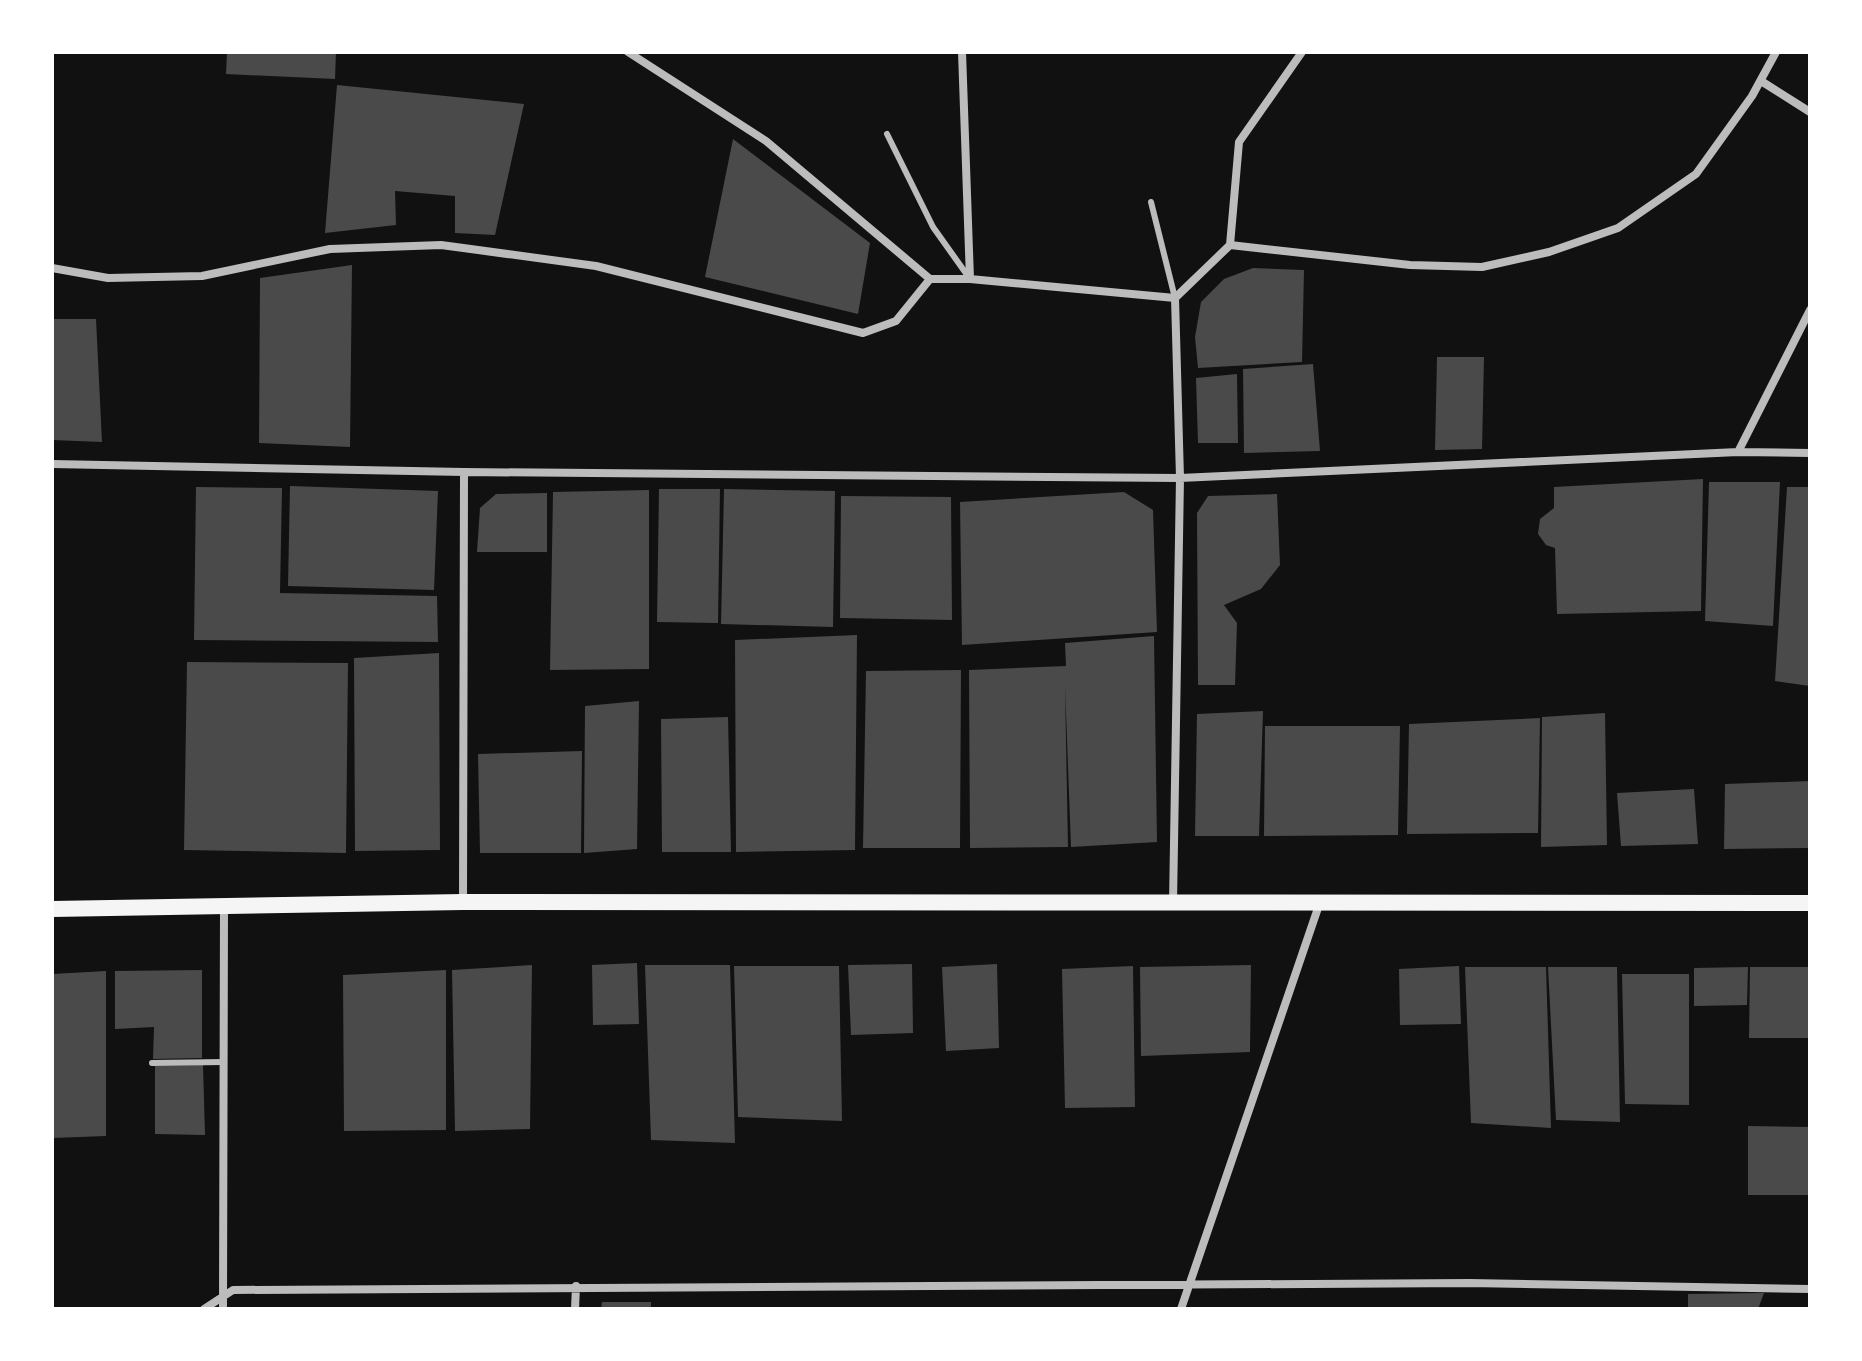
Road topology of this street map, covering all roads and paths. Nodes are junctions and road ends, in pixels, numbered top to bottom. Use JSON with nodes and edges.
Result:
{"nodes":[{"id":1,"x":628,"y":52,"type":"edge"},
{"id":2,"x":962,"y":52,"type":"edge"},
{"id":3,"x":1302,"y":52,"type":"edge"},
{"id":4,"x":1776,"y":52,"type":"edge"},
{"id":5,"x":640,"y":55,"type":"edge"},
{"id":6,"x":1761,"y":81,"type":"junction"},
{"id":7,"x":1810,"y":112,"type":"edge"},
{"id":8,"x":887,"y":134,"type":"dead end"},
{"id":9,"x":1151,"y":202,"type":"dead end"},
{"id":10,"x":1230,"y":245,"type":"junction"},
{"id":11,"x":52,"y":268,"type":"edge"},
{"id":12,"x":930,"y":279,"type":"junction"},
{"id":13,"x":970,"y":279,"type":"junction"},
{"id":14,"x":1175,"y":298,"type":"junction"},
{"id":15,"x":1810,"y":310,"type":"edge"},
{"id":16,"x":1738,"y":452,"type":"junction"},
{"id":17,"x":1810,"y":453,"type":"edge"},
{"id":18,"x":52,"y":464,"type":"edge"},
{"id":19,"x":464,"y":472,"type":"junction"},
{"id":20,"x":1180,"y":478,"type":"junction"},
{"id":21,"x":463,"y":902,"type":"junction"},
{"id":22,"x":1810,"y":903,"type":"edge"},
{"id":23,"x":1173,"y":905,"type":"junction"},
{"id":24,"x":1319,"y":905,"type":"junction"},
{"id":25,"x":224,"y":906,"type":"junction"},
{"id":26,"x":52,"y":909,"type":"edge"},
{"id":27,"x":224,"y":1062,"type":"junction"},
{"id":28,"x":152,"y":1063,"type":"dead end"},
{"id":29,"x":1190,"y":1284,"type":"junction"},
{"id":30,"x":576,"y":1286,"type":"junction"},
{"id":31,"x":1810,"y":1289,"type":"edge"},
{"id":32,"x":223,"y":1296,"type":"junction"},
{"id":33,"x":204,"y":1309,"type":"edge"},
{"id":34,"x":223,"y":1309,"type":"edge"},
{"id":35,"x":575,"y":1309,"type":"edge"},
{"id":36,"x":1181,"y":1309,"type":"edge"}],
"edges":[{"from":1,"to":5,"type":"street"},
{"from":2,"to":13,"type":"street"},
{"from":3,"to":10,"type":"street"},
{"from":4,"to":6,"type":"street"},
{"from":5,"to":12,"type":"street"},
{"from":6,"to":7,"type":"street"},
{"from":6,"to":10,"type":"street"},
{"from":8,"to":13,"type":"lane"},
{"from":9,"to":14,"type":"lane"},
{"from":10,"to":14,"type":"street"},
{"from":11,"to":12,"type":"street"},
{"from":12,"to":13,"type":"street"},
{"from":13,"to":14,"type":"street"},
{"from":14,"to":20,"type":"street"},
{"from":15,"to":16,"type":"street"},
{"from":16,"to":17,"type":"street"},
{"from":16,"to":20,"type":"street"},
{"from":18,"to":19,"type":"street"},
{"from":19,"to":20,"type":"street"},
{"from":19,"to":21,"type":"street"},
{"from":20,"to":23,"type":"street"},
{"from":21,"to":23,"type":"main road"},
{"from":21,"to":25,"type":"main road"},
{"from":22,"to":24,"type":"main road"},
{"from":23,"to":24,"type":"main road"},
{"from":24,"to":29,"type":"street"},
{"from":25,"to":26,"type":"main road"},
{"from":25,"to":27,"type":"street"},
{"from":27,"to":28,"type":"lane"},
{"from":27,"to":32,"type":"street"},
{"from":29,"to":30,"type":"street"},
{"from":29,"to":31,"type":"street"},
{"from":29,"to":36,"type":"street"},
{"from":30,"to":32,"type":"street"},
{"from":30,"to":35,"type":"street"},
{"from":32,"to":33,"type":"street"},
{"from":32,"to":34,"type":"street"}]}
